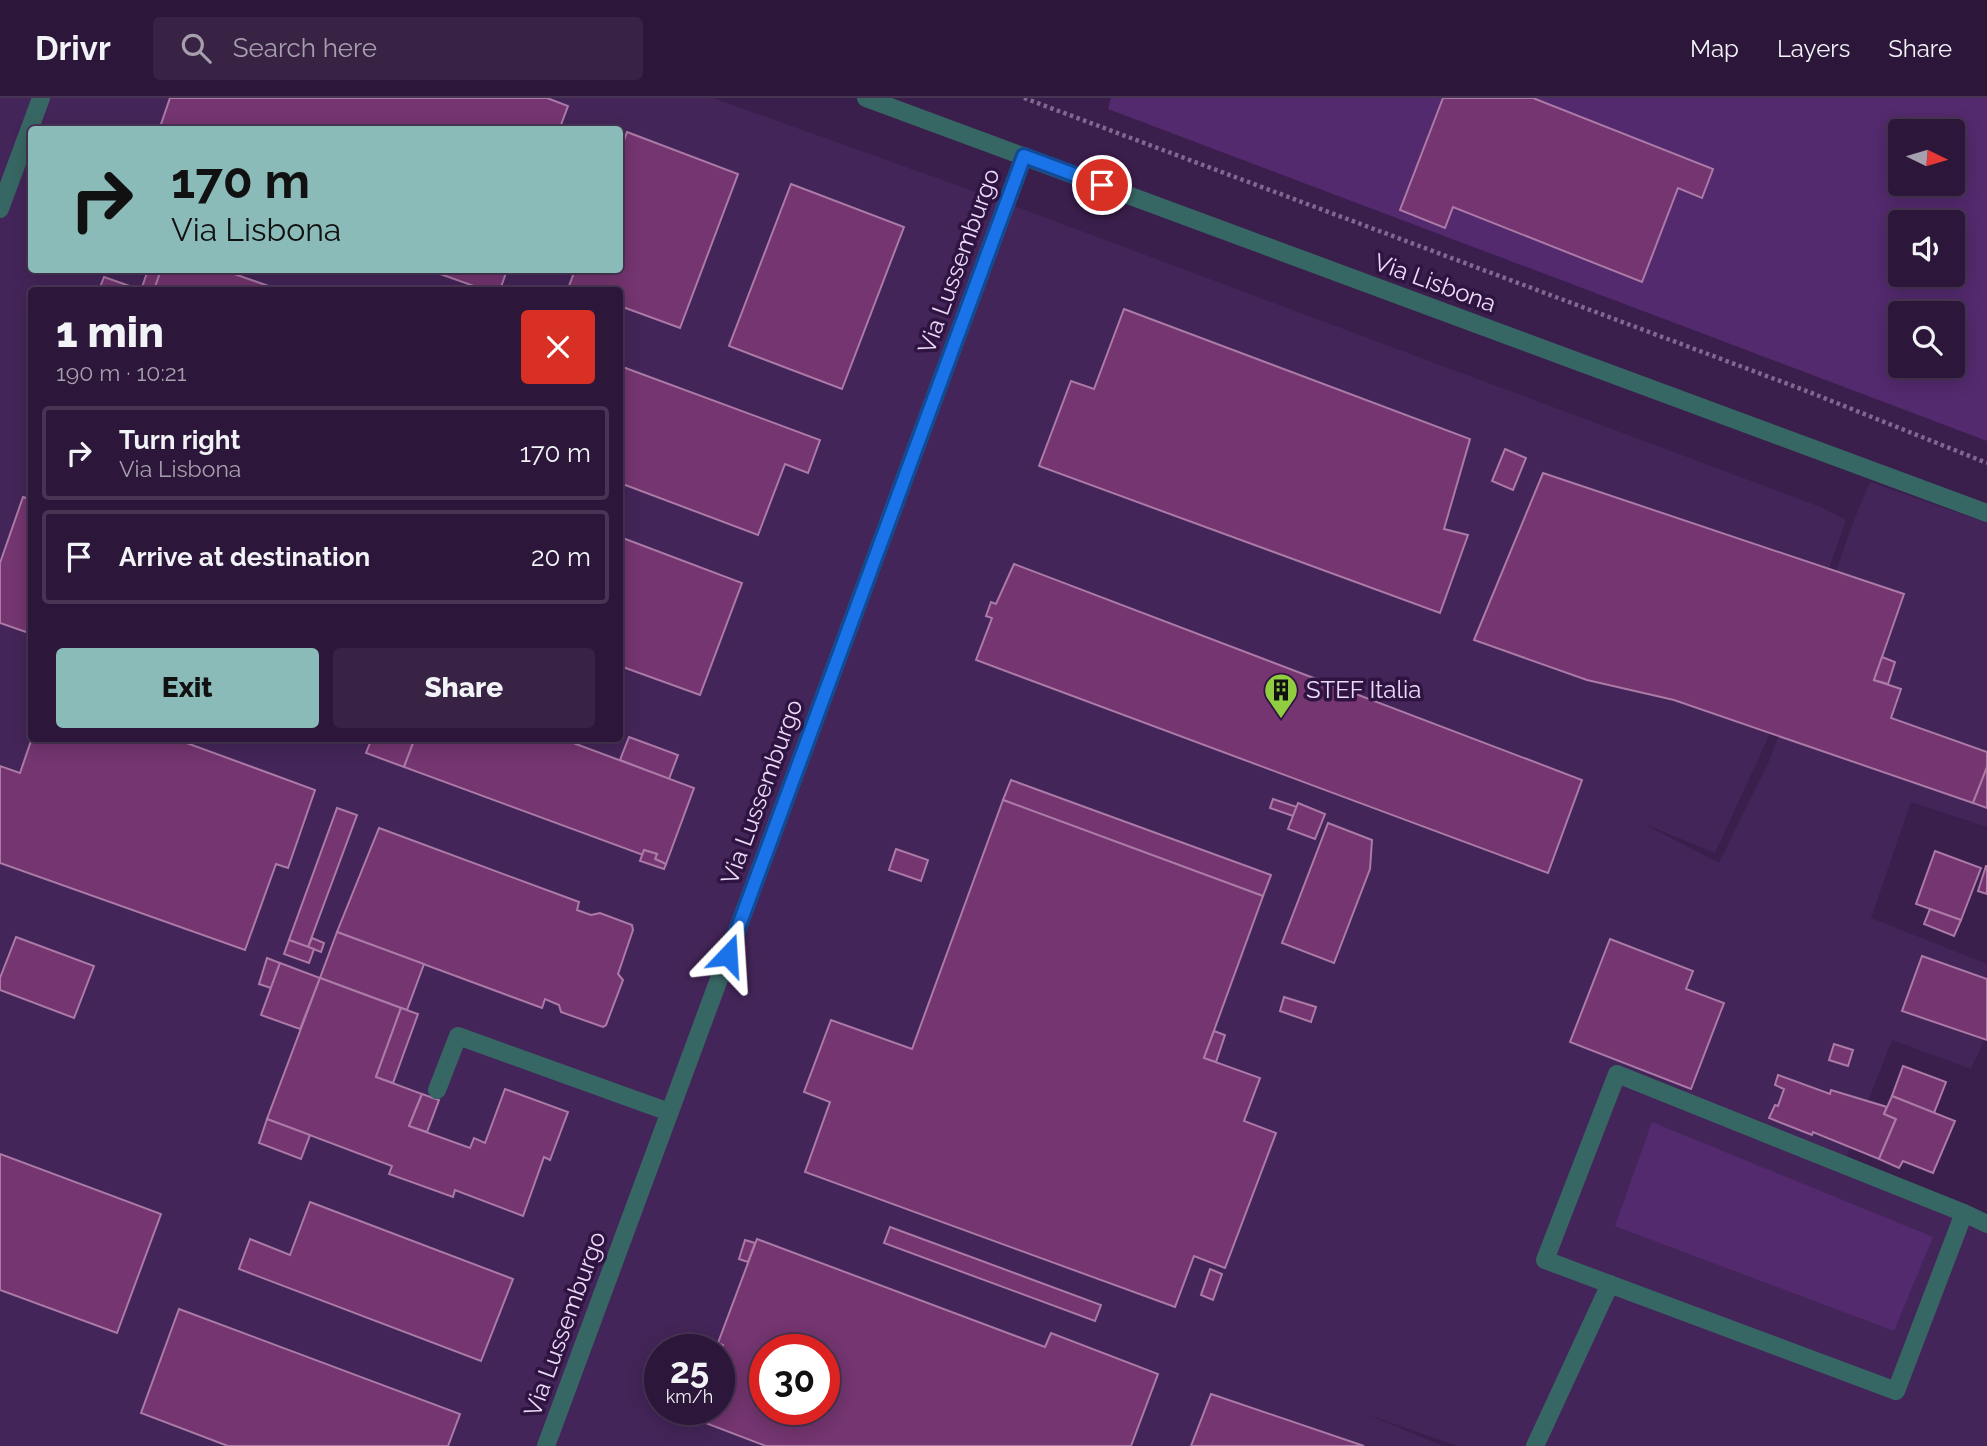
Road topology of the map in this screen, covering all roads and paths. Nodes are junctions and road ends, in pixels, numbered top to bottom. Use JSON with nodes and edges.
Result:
{"nodes":[{"id":1,"x":41,"y":98,"type":"edge"},
{"id":2,"x":866,"y":98,"type":"edge"},
{"id":3,"x":1024,"y":98,"type":"edge"},
{"id":4,"x":31,"y":126,"type":"edge"},
{"id":5,"x":28,"y":133,"type":"edge"},
{"id":6,"x":1024,"y":156,"type":"junction"},
{"id":7,"x":0,"y":209,"type":"edge"},
{"id":8,"x":1987,"y":463,"type":"edge"},
{"id":9,"x":1987,"y":513,"type":"edge"},
{"id":10,"x":437,"y":1090,"type":"dead end"},
{"id":11,"x":669,"y":1112,"type":"junction"},
{"id":12,"x":1964,"y":1213,"type":"junction"},
{"id":13,"x":1987,"y":1224,"type":"edge"},
{"id":14,"x":1610,"y":1284,"type":"junction"},
{"id":15,"x":546,"y":1446,"type":"edge"},
{"id":16,"x":1535,"y":1446,"type":"edge"}],
"edges":[{"from":1,"to":4,"type":"street"},
{"from":2,"to":6,"type":"street","name":"Via Lisbona"},
{"from":3,"to":8,"type":"path"},
{"from":5,"to":7,"type":"street"},
{"from":6,"to":9,"type":"street","name":"Via Lisbona"},
{"from":6,"to":11,"type":"street","name":"Via Lussemburgo"},
{"from":10,"to":11,"type":"street"},
{"from":11,"to":15,"type":"street","name":"Via Lussemburgo"},
{"from":12,"to":13,"type":"street"},
{"from":12,"to":14,"type":"street"},
{"from":12,"to":14,"type":"street"},
{"from":14,"to":16,"type":"street"}]}
